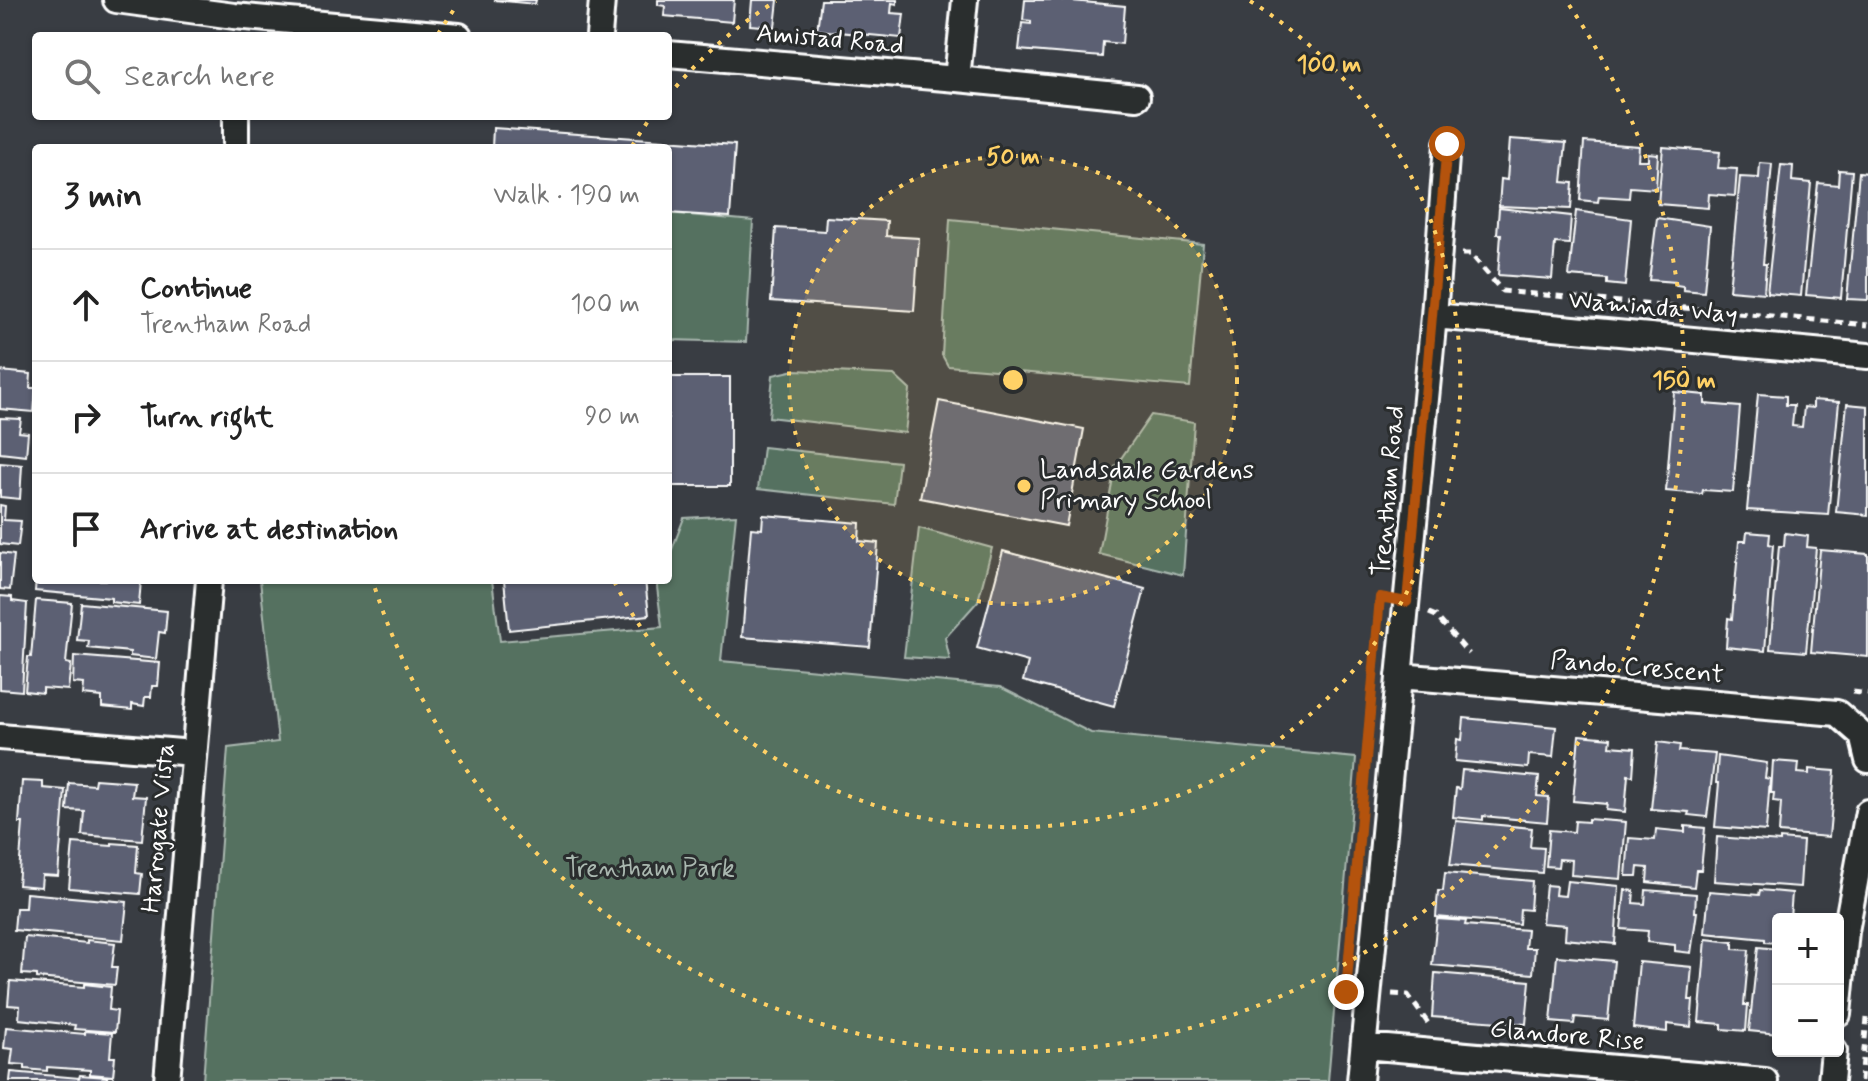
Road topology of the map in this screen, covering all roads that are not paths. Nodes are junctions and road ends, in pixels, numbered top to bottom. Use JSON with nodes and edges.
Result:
{"nodes":[{"id":1,"x":116,"y":0,"type":"edge"},
{"id":2,"x":602,"y":0,"type":"edge"},
{"id":3,"x":965,"y":0,"type":"edge"},
{"id":4,"x":235,"y":17,"type":"edge"},
{"id":5,"x":412,"y":32,"type":"edge"},
{"id":6,"x":599,"y":32,"type":"edge"},
{"id":7,"x":672,"y":54,"type":"edge"},
{"id":8,"x":957,"y":79,"type":"junction"},
{"id":9,"x":1137,"y":97,"type":"dead end"},
{"id":10,"x":236,"y":120,"type":"edge"},
{"id":11,"x":236,"y":144,"type":"edge"},
{"id":12,"x":1447,"y":144,"type":"dead end"},
{"id":13,"x":1434,"y":316,"type":"junction"},
{"id":14,"x":1868,"y":356,"type":"edge"},
{"id":15,"x":209,"y":584,"type":"edge"},
{"id":16,"x":1399,"y":676,"type":"junction"},
{"id":17,"x":1865,"y":733,"type":"edge"},
{"id":18,"x":0,"y":737,"type":"edge"},
{"id":19,"x":193,"y":753,"type":"junction"},
{"id":20,"x":1868,"y":760,"type":"edge"},
{"id":21,"x":1868,"y":812,"type":"edge"},
{"id":22,"x":1841,"y":985,"type":"edge"},
{"id":23,"x":1364,"y":1046,"type":"junction"},
{"id":24,"x":1833,"y":1057,"type":"edge"},
{"id":25,"x":167,"y":1081,"type":"edge"},
{"id":26,"x":1360,"y":1081,"type":"edge"},
{"id":27,"x":1765,"y":1081,"type":"edge"},
{"id":28,"x":1831,"y":1081,"type":"edge"}],
"edges":[{"from":1,"to":4,"type":"street"},
{"from":2,"to":6,"type":"street"},
{"from":3,"to":8,"type":"street"},
{"from":4,"to":5,"type":"street"},
{"from":7,"to":8,"type":"street","name":"Amistad Road"},
{"from":8,"to":9,"type":"street","name":"Amistad Road"},
{"from":10,"to":11,"type":"street"},
{"from":12,"to":13,"type":"street","name":"Trentham Road"},
{"from":13,"to":14,"type":"street","name":"Waminda Way"},
{"from":13,"to":16,"type":"street","name":"Trentham Road"},
{"from":15,"to":19,"type":"street","name":"Harrogate Vista"},
{"from":16,"to":17,"type":"street","name":"Pando Crescent"},
{"from":16,"to":23,"type":"street","name":"Trentham Road"},
{"from":17,"to":20,"type":"street","name":"Pando Crescent"},
{"from":18,"to":19,"type":"street"},
{"from":19,"to":25,"type":"street","name":"Harrogate Vista"},
{"from":21,"to":22,"type":"street"},
{"from":23,"to":26,"type":"street","name":"Trentham Road"},
{"from":23,"to":27,"type":"street","name":"Glandore Rise"},
{"from":24,"to":28,"type":"street"}]}
